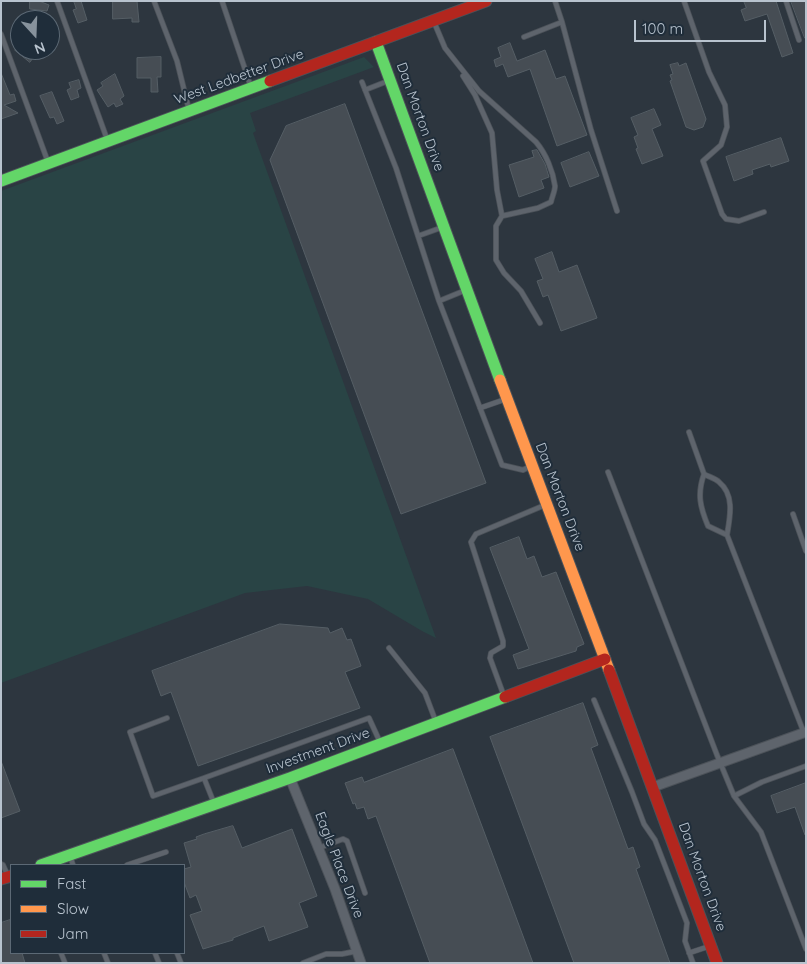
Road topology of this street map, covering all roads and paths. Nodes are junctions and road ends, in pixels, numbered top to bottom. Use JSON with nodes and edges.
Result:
{"nodes":[{"id":1,"x":57,"y":1,"type":"edge"},
{"id":2,"x":154,"y":1,"type":"edge"},
{"id":3,"x":222,"y":1,"type":"edge"},
{"id":4,"x":486,"y":1,"type":"edge"},
{"id":5,"x":555,"y":1,"type":"edge"},
{"id":6,"x":684,"y":1,"type":"edge"},
{"id":7,"x":786,"y":1,"type":"edge"},
{"id":8,"x":466,"y":5,"type":"edge"},
{"id":9,"x":433,"y":21,"type":"junction"},
{"id":10,"x":562,"y":22,"type":"junction"},
{"id":11,"x":1,"y":34,"type":"edge"},
{"id":12,"x":524,"y":37,"type":"dead end"},
{"id":13,"x":799,"y":40,"type":"dead end"},
{"id":14,"x":376,"y":42,"type":"junction"},
{"id":15,"x":455,"y":62,"type":"junction"},
{"id":16,"x":390,"y":80,"type":"junction"},
{"id":17,"x":362,"y":82,"type":"dead end"},
{"id":18,"x":252,"y":88,"type":"junction"},
{"id":19,"x":365,"y":90,"type":"junction"},
{"id":20,"x":190,"y":111,"type":"junction"},
{"id":21,"x":108,"y":142,"type":"junction"},
{"id":22,"x":48,"y":164,"type":"junction"},
{"id":23,"x":1,"y":181,"type":"edge"},
{"id":24,"x":617,"y":211,"type":"dead end"},
{"id":25,"x":764,"y":212,"type":"dead end"},
{"id":26,"x":502,"y":216,"type":"junction"},
{"id":27,"x":444,"y":227,"type":"junction"},
{"id":28,"x":418,"y":236,"type":"junction"},
{"id":29,"x":467,"y":289,"type":"junction"},
{"id":30,"x":440,"y":301,"type":"junction"},
{"id":31,"x":540,"y":323,"type":"dead end"},
{"id":32,"x":507,"y":399,"type":"junction"},
{"id":33,"x":480,"y":408,"type":"junction"},
{"id":34,"x":689,"y":432,"type":"dead end"},
{"id":35,"x":532,"y":466,"type":"junction"},
{"id":36,"x":608,"y":472,"type":"dead end"},
{"id":37,"x":704,"y":474,"type":"junction"},
{"id":38,"x":546,"y":505,"type":"junction"},
{"id":39,"x":793,"y":514,"type":"dead end"},
{"id":40,"x":727,"y":535,"type":"junction"},
{"id":41,"x":806,"y":551,"type":"edge"},
{"id":42,"x":389,"y":648,"type":"dead end"},
{"id":43,"x":605,"y":660,"type":"junction"},
{"id":44,"x":504,"y":697,"type":"junction"},
{"id":45,"x":594,"y":700,"type":"dead end"},
{"id":46,"x":167,"y":718,"type":"dead end"},
{"id":47,"x":436,"y":723,"type":"junction"},
{"id":48,"x":805,"y":733,"type":"edge"},
{"id":49,"x":381,"y":744,"type":"junction"},
{"id":50,"x":720,"y":763,"type":"junction"},
{"id":51,"x":806,"y":766,"type":"edge"},
{"id":52,"x":204,"y":778,"type":"junction"},
{"id":53,"x":290,"y":778,"type":"junction"},
{"id":54,"x":653,"y":787,"type":"junction"},
{"id":55,"x":734,"y":796,"type":"junction"},
{"id":56,"x":215,"y":804,"type":"junction"},
{"id":57,"x":319,"y":848,"type":"junction"},
{"id":58,"x":166,"y":852,"type":"dead end"},
{"id":59,"x":677,"y":853,"type":"junction"},
{"id":60,"x":662,"y":858,"type":"junction"},
{"id":61,"x":71,"y":860,"type":"edge"},
{"id":62,"x":1,"y":864,"type":"edge"},
{"id":63,"x":46,"y":864,"type":"edge"},
{"id":64,"x":130,"y":864,"type":"edge"},
{"id":65,"x":8,"y":878,"type":"edge"},
{"id":66,"x":365,"y":893,"type":"dead end"},
{"id":67,"x":701,"y":918,"type":"junction"},
{"id":68,"x":687,"y":923,"type":"junction"},
{"id":69,"x":711,"y":946,"type":"junction"},
{"id":70,"x":806,"y":949,"type":"edge"},
{"id":71,"x":357,"y":951,"type":"junction"},
{"id":72,"x":689,"y":953,"type":"junction"},
{"id":73,"x":303,"y":963,"type":"edge"},
{"id":74,"x":361,"y":963,"type":"edge"},
{"id":75,"x":693,"y":963,"type":"edge"},
{"id":76,"x":717,"y":963,"type":"edge"}],
"edges":[{"from":1,"to":21,"type":"lane"},
{"from":2,"to":20,"type":"lane"},
{"from":3,"to":18,"type":"lane"},
{"from":4,"to":8,"type":"street","name":"West Ledbetter Drive"},
{"from":5,"to":10,"type":"lane"},
{"from":6,"to":25,"type":"lane"},
{"from":7,"to":13,"type":"lane"},
{"from":8,"to":9,"type":"street","name":"West Ledbetter Drive"},
{"from":9,"to":14,"type":"street","name":"West Ledbetter Drive"},
{"from":9,"to":15,"type":"lane"},
{"from":10,"to":12,"type":"lane"},
{"from":10,"to":24,"type":"lane"},
{"from":11,"to":22,"type":"lane"},
{"from":14,"to":16,"type":"street","name":"Dan Morton Drive"},
{"from":14,"to":18,"type":"street","name":"West Ledbetter Drive"},
{"from":15,"to":26,"type":"lane"},
{"from":15,"to":26,"type":"lane"},
{"from":16,"to":19,"type":"lane"},
{"from":16,"to":27,"type":"street","name":"Dan Morton Drive"},
{"from":17,"to":19,"type":"lane"},
{"from":18,"to":20,"type":"street","name":"West Ledbetter Drive"},
{"from":19,"to":28,"type":"lane"},
{"from":20,"to":21,"type":"street","name":"West Ledbetter Drive"},
{"from":21,"to":22,"type":"street","name":"West Ledbetter Drive"},
{"from":22,"to":23,"type":"street","name":"West Ledbetter Drive"},
{"from":26,"to":31,"type":"lane"},
{"from":27,"to":28,"type":"lane"},
{"from":27,"to":29,"type":"street","name":"Dan Morton Drive"},
{"from":28,"to":30,"type":"lane"},
{"from":29,"to":30,"type":"lane"},
{"from":29,"to":32,"type":"street","name":"Dan Morton Drive"},
{"from":30,"to":33,"type":"lane"},
{"from":32,"to":33,"type":"lane"},
{"from":32,"to":35,"type":"street","name":"Dan Morton Drive"},
{"from":33,"to":35,"type":"lane"},
{"from":34,"to":37,"type":"lane"},
{"from":35,"to":38,"type":"street","name":"Dan Morton Drive"},
{"from":36,"to":50,"type":"lane"},
{"from":37,"to":40,"type":"lane"},
{"from":37,"to":40,"type":"lane"},
{"from":38,"to":43,"type":"street","name":"Dan Morton Drive"},
{"from":38,"to":44,"type":"lane"},
{"from":39,"to":41,"type":"lane"},
{"from":40,"to":48,"type":"lane"},
{"from":42,"to":47,"type":"lane"},
{"from":43,"to":44,"type":"street","name":"Investment Drive"},
{"from":43,"to":54,"type":"street","name":"Dan Morton Drive"},
{"from":44,"to":47,"type":"street","name":"Investment Drive"},
{"from":45,"to":60,"type":"lane"},
{"from":46,"to":52,"type":"lane"},
{"from":47,"to":49,"type":"street","name":"Investment Drive"},
{"from":48,"to":50,"type":"street"},
{"from":49,"to":52,"type":"lane"},
{"from":49,"to":53,"type":"street","name":"Investment Drive"},
{"from":50,"to":54,"type":"street"},
{"from":50,"to":55,"type":"lane"},
{"from":51,"to":55,"type":"lane"},
{"from":52,"to":56,"type":"lane"},
{"from":53,"to":56,"type":"street","name":"Investment Drive"},
{"from":53,"to":57,"type":"street","name":"Eagle Place Drive"},
{"from":54,"to":59,"type":"street","name":"Dan Morton Drive"},
{"from":55,"to":70,"type":"lane"},
{"from":56,"to":61,"type":"street","name":"Investment Drive"},
{"from":57,"to":66,"type":"lane"},
{"from":57,"to":71,"type":"street","name":"Eagle Place Drive"},
{"from":58,"to":64,"type":"lane"},
{"from":59,"to":60,"type":"lane"},
{"from":59,"to":67,"type":"street","name":"Dan Morton Drive"},
{"from":60,"to":68,"type":"lane"},
{"from":61,"to":63,"type":"street","name":"Investment Drive"},
{"from":62,"to":65,"type":"lane"},
{"from":67,"to":68,"type":"lane"},
{"from":67,"to":69,"type":"street","name":"Dan Morton Drive"},
{"from":68,"to":72,"type":"lane"},
{"from":69,"to":72,"type":"lane"},
{"from":69,"to":76,"type":"street","name":"Dan Morton Drive"},
{"from":71,"to":73,"type":"lane"},
{"from":71,"to":74,"type":"street","name":"Eagle Place Drive"},
{"from":72,"to":75,"type":"lane"}]}
